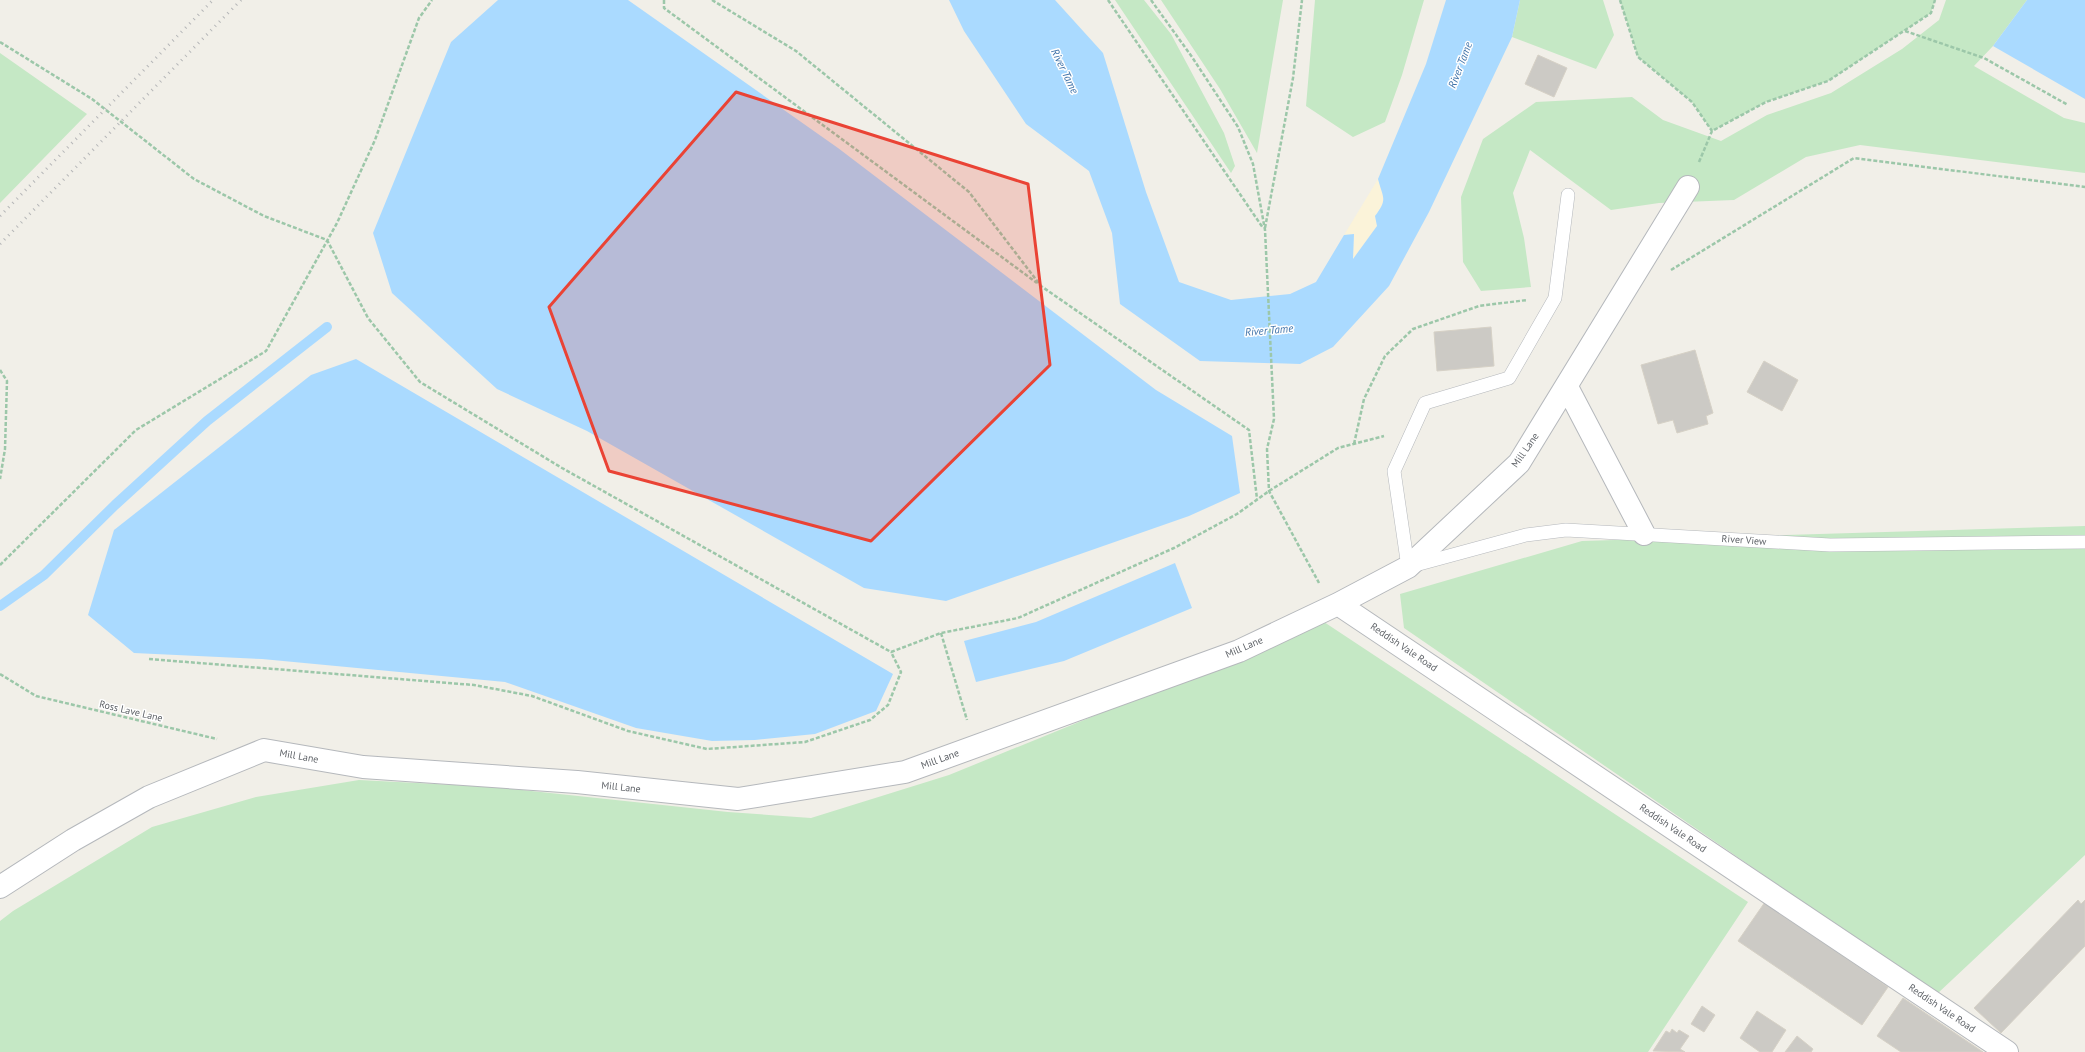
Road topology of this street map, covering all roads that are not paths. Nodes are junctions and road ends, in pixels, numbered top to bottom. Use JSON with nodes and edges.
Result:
{"nodes":[{"id":1,"x":1688,"y":187,"type":"road end"},
{"id":2,"x":1568,"y":195,"type":"dead end"},
{"id":3,"x":1567,"y":387,"type":"junction"},
{"id":4,"x":1644,"y":534,"type":"junction"},
{"id":5,"x":2085,"y":542,"type":"edge"},
{"id":6,"x":1408,"y":567,"type":"junction"},
{"id":7,"x":1338,"y":604,"type":"junction"},
{"id":8,"x":0,"y":888,"type":"edge"},
{"id":9,"x":2007,"y":1052,"type":"edge"}],
"edges":[{"from":1,"to":3,"type":"street","name":"Mill Lane"},
{"from":2,"to":6,"type":"lane"},
{"from":3,"to":4,"type":"street"},
{"from":3,"to":6,"type":"street","name":"Mill Lane"},
{"from":4,"to":5,"type":"lane","name":"River View"},
{"from":4,"to":6,"type":"lane","name":"River View"},
{"from":6,"to":7,"type":"street","name":"Mill Lane"},
{"from":7,"to":8,"type":"street","name":"Mill Lane"},
{"from":7,"to":9,"type":"street","name":"Reddish Vale Road"}]}
